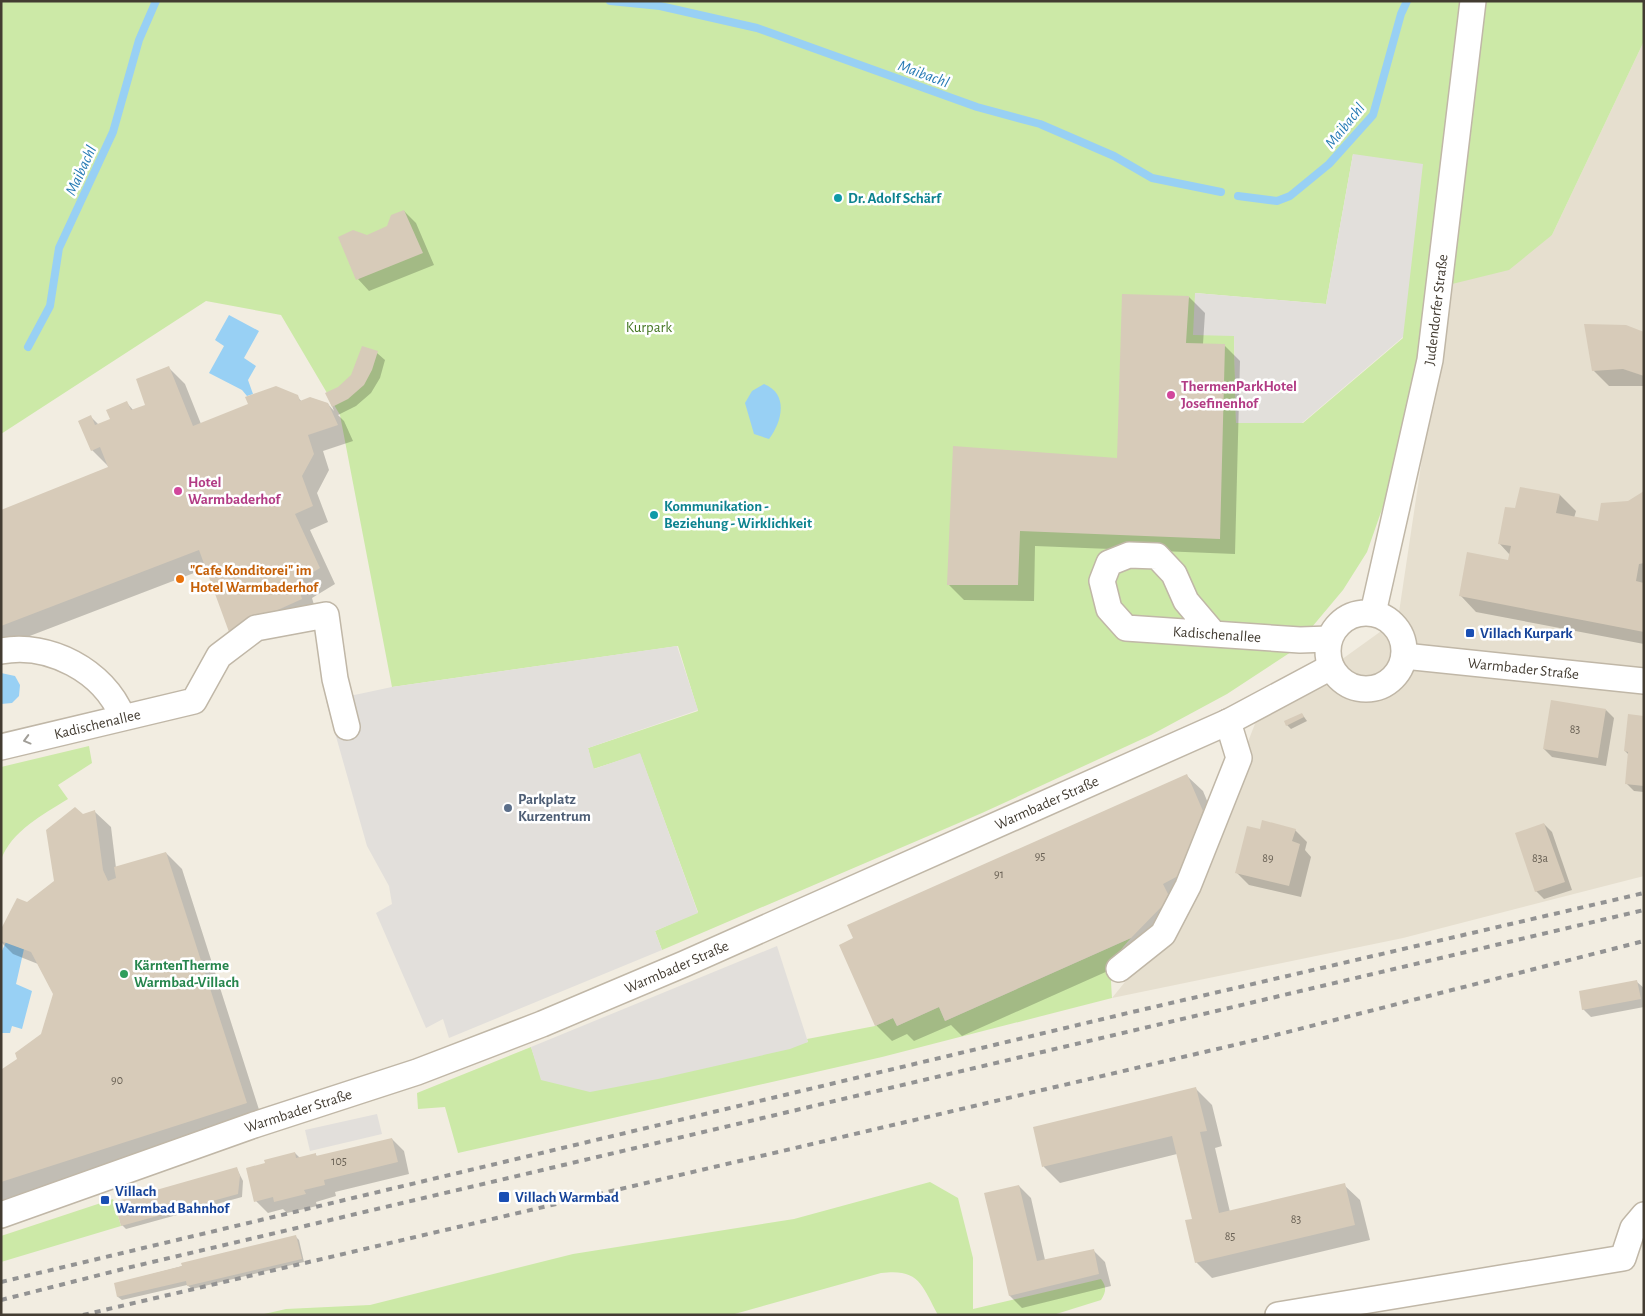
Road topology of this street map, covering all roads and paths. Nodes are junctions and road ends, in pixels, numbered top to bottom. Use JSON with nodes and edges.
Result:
{"nodes":[{"id":1,"x":1472,"y":1,"type":"edge"},
{"id":2,"x":1373,"y":613,"type":"junction"},
{"id":3,"x":1214,"y":634,"type":"junction"},
{"id":4,"x":1318,"y":640,"type":"junction"},
{"id":5,"x":1,"y":651,"type":"edge"},
{"id":6,"x":1404,"y":656,"type":"junction"},
{"id":7,"x":1331,"y":667,"type":"junction"},
{"id":8,"x":1644,"y":681,"type":"edge"},
{"id":9,"x":122,"y":716,"type":"junction"},
{"id":10,"x":1228,"y":722,"type":"junction"},
{"id":11,"x":347,"y":727,"type":"dead end"},
{"id":12,"x":1,"y":747,"type":"edge"},
{"id":13,"x":1119,"y":968,"type":"dead end"},
{"id":14,"x":1,"y":1215,"type":"edge"},
{"id":15,"x":1644,"y":1215,"type":"edge"},
{"id":16,"x":1278,"y":1315,"type":"edge"}],
"edges":[{"from":1,"to":2,"type":"street","name":"Judendorfer Straße"},
{"from":2,"to":4,"type":"street"},
{"from":2,"to":6,"type":"street"},
{"from":3,"to":3,"type":"street","name":"Kadischenallee"},
{"from":3,"to":4,"type":"street","name":"Kadischenallee"},
{"from":4,"to":7,"type":"street"},
{"from":5,"to":9,"type":"street"},
{"from":6,"to":7,"type":"street"},
{"from":6,"to":8,"type":"street","name":"Warmbader Straße"},
{"from":7,"to":10,"type":"street","name":"Warmbader Straße"},
{"from":9,"to":11,"type":"street","name":"Kadischenallee"},
{"from":9,"to":12,"type":"street","name":"Kadischenallee","one_way":true},
{"from":10,"to":13,"type":"street"},
{"from":10,"to":14,"type":"street","name":"Warmbader Straße"},
{"from":15,"to":16,"type":"street"}]}
